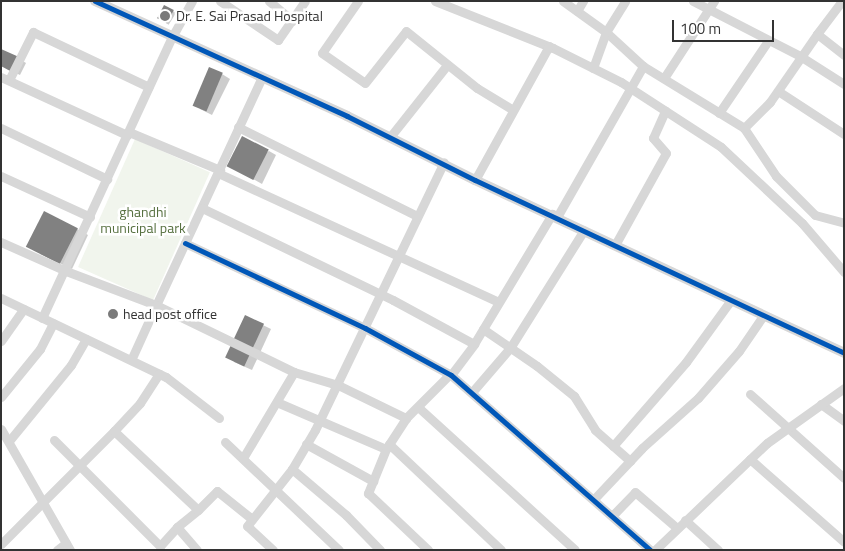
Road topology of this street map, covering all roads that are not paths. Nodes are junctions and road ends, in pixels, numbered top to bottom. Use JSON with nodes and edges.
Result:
{"nodes":[{"id":1,"x":96,"y":1,"type":"edge"},
{"id":2,"x":192,"y":1,"type":"edge"},
{"id":3,"x":220,"y":1,"type":"edge"},
{"id":4,"x":269,"y":1,"type":"edge"},
{"id":5,"x":305,"y":1,"type":"edge"},
{"id":6,"x":358,"y":1,"type":"edge"},
{"id":7,"x":435,"y":1,"type":"edge"},
{"id":8,"x":563,"y":1,"type":"edge"},
{"id":9,"x":583,"y":1,"type":"edge"},
{"id":10,"x":626,"y":1,"type":"edge"},
{"id":11,"x":693,"y":1,"type":"edge"},
{"id":12,"x":714,"y":1,"type":"edge"},
{"id":13,"x":841,"y":3,"type":"edge"},
{"id":14,"x":709,"y":10,"type":"junction"},
{"id":15,"x":577,"y":11,"type":"junction"},
{"id":16,"x":293,"y":21,"type":"junction"},
{"id":17,"x":606,"y":32,"type":"junction"},
{"id":18,"x":817,"y":34,"type":"junction"},
{"id":19,"x":172,"y":37,"type":"junction"},
{"id":20,"x":768,"y":41,"type":"junction"},
{"id":21,"x":549,"y":46,"type":"junction"},
{"id":22,"x":844,"y":55,"type":"edge"},
{"id":23,"x":800,"y":56,"type":"junction"},
{"id":24,"x":447,"y":64,"type":"junction"},
{"id":25,"x":643,"y":66,"type":"junction"},
{"id":26,"x":593,"y":68,"type":"junction"},
{"id":27,"x":262,"y":77,"type":"junction"},
{"id":28,"x":5,"y":78,"type":"edge"},
{"id":29,"x":664,"y":78,"type":"junction"},
{"id":30,"x":844,"y":84,"type":"edge"},
{"id":31,"x":149,"y":87,"type":"junction"},
{"id":32,"x":630,"y":88,"type":"junction"},
{"id":33,"x":778,"y":91,"type":"junction"},
{"id":34,"x":513,"y":110,"type":"junction"},
{"id":35,"x":665,"y":111,"type":"junction"},
{"id":36,"x":719,"y":113,"type":"junction"},
{"id":37,"x":238,"y":127,"type":"junction"},
{"id":38,"x":1,"y":128,"type":"edge"},
{"id":39,"x":744,"y":128,"type":"junction"},
{"id":40,"x":128,"y":134,"type":"junction"},
{"id":41,"x":844,"y":134,"type":"edge"},
{"id":42,"x":390,"y":137,"type":"junction"},
{"id":43,"x":444,"y":162,"type":"junction"},
{"id":44,"x":219,"y":172,"type":"junction"},
{"id":45,"x":1,"y":176,"type":"edge"},
{"id":46,"x":107,"y":179,"type":"junction"},
{"id":47,"x":475,"y":180,"type":"junction"},
{"id":48,"x":202,"y":208,"type":"junction"},
{"id":49,"x":554,"y":215,"type":"junction"},
{"id":50,"x":418,"y":216,"type":"junction"},
{"id":51,"x":90,"y":217,"type":"junction"},
{"id":52,"x":844,"y":223,"type":"edge"},
{"id":53,"x":584,"y":230,"type":"junction"},
{"id":54,"x":1,"y":242,"type":"edge"},
{"id":55,"x":185,"y":243,"type":"junction"},
{"id":56,"x":615,"y":245,"type":"junction"},
{"id":57,"x":398,"y":255,"type":"junction"},
{"id":58,"x":66,"y":271,"type":"junction"},
{"id":59,"x":844,"y":272,"type":"edge"},
{"id":60,"x":380,"y":294,"type":"junction"},
{"id":61,"x":1,"y":298,"type":"edge"},
{"id":62,"x":730,"y":300,"type":"junction"},
{"id":63,"x":498,"y":302,"type":"junction"},
{"id":64,"x":156,"y":305,"type":"junction"},
{"id":65,"x":23,"y":308,"type":"junction"},
{"id":66,"x":763,"y":316,"type":"junction"},
{"id":67,"x":42,"y":318,"type":"junction"},
{"id":68,"x":53,"y":323,"type":"junction"},
{"id":69,"x":365,"y":328,"type":"junction"},
{"id":70,"x":483,"y":329,"type":"junction"},
{"id":71,"x":86,"y":339,"type":"junction"},
{"id":72,"x":1,"y":341,"type":"edge"},
{"id":73,"x":474,"y":344,"type":"junction"},
{"id":74,"x":510,"y":348,"type":"junction"},
{"id":75,"x":844,"y":353,"type":"edge"},
{"id":76,"x":131,"y":360,"type":"junction"},
{"id":77,"x":294,"y":372,"type":"junction"},
{"id":78,"x":159,"y":374,"type":"junction"},
{"id":79,"x":450,"y":375,"type":"junction"},
{"id":80,"x":338,"y":385,"type":"junction"},
{"id":81,"x":844,"y":388,"type":"edge"},
{"id":82,"x":473,"y":391,"type":"junction"},
{"id":83,"x":750,"y":394,"type":"dead end"},
{"id":84,"x":1,"y":397,"type":"edge"},
{"id":85,"x":279,"y":403,"type":"junction"},
{"id":86,"x":821,"y":404,"type":"junction"},
{"id":87,"x":418,"y":407,"type":"junction"},
{"id":88,"x":219,"y":418,"type":"dead end"},
{"id":89,"x":406,"y":418,"type":"junction"},
{"id":90,"x":320,"y":419,"type":"junction"},
{"id":91,"x":844,"y":421,"type":"edge"},
{"id":92,"x":787,"y":428,"type":"junction"},
{"id":93,"x":2,"y":431,"type":"edge"},
{"id":94,"x":114,"y":431,"type":"junction"},
{"id":95,"x":54,"y":440,"type":"dead end"},
{"id":96,"x":9,"y":441,"type":"junction"},
{"id":97,"x":225,"y":442,"type":"dead end"},
{"id":98,"x":306,"y":444,"type":"junction"},
{"id":99,"x":388,"y":446,"type":"junction"},
{"id":100,"x":613,"y":446,"type":"junction"},
{"id":101,"x":243,"y":458,"type":"junction"},
{"id":102,"x":750,"y":459,"type":"junction"},
{"id":103,"x":630,"y":461,"type":"junction"},
{"id":104,"x":80,"y":466,"type":"junction"},
{"id":105,"x":292,"y":469,"type":"junction"},
{"id":106,"x":844,"y":478,"type":"edge"},
{"id":107,"x":373,"y":481,"type":"junction"},
{"id":108,"x":276,"y":488,"type":"junction"},
{"id":109,"x":594,"y":499,"type":"junction"},
{"id":110,"x":44,"y":503,"type":"junction"},
{"id":111,"x":198,"y":510,"type":"junction"},
{"id":112,"x":612,"y":516,"type":"junction"},
{"id":113,"x":252,"y":518,"type":"junction"},
{"id":114,"x":685,"y":520,"type":"junction"},
{"id":115,"x":177,"y":527,"type":"junction"},
{"id":116,"x":677,"y":528,"type":"junction"},
{"id":117,"x":844,"y":542,"type":"edge"},
{"id":118,"x":1,"y":544,"type":"edge"},
{"id":119,"x":68,"y":546,"type":"edge"},
{"id":120,"x":272,"y":549,"type":"edge"},
{"id":121,"x":57,"y":550,"type":"edge"},
{"id":122,"x":197,"y":550,"type":"edge"},
{"id":123,"x":339,"y":550,"type":"edge"},
{"id":124,"x":380,"y":550,"type":"edge"},
{"id":125,"x":428,"y":550,"type":"edge"},
{"id":126,"x":501,"y":550,"type":"edge"},
{"id":127,"x":575,"y":550,"type":"edge"},
{"id":128,"x":650,"y":550,"type":"edge"},
{"id":129,"x":655,"y":550,"type":"edge"},
{"id":130,"x":718,"y":550,"type":"edge"}],
"edges":[{"from":1,"to":19,"type":"street"},
{"from":2,"to":19,"type":"street"},
{"from":3,"to":16,"type":"street"},
{"from":4,"to":16,"type":"street"},
{"from":5,"to":16,"type":"street"},
{"from":6,"to":24,"type":"street"},
{"from":7,"to":21,"type":"street"},
{"from":8,"to":15,"type":"street"},
{"from":9,"to":15,"type":"street"},
{"from":10,"to":17,"type":"street"},
{"from":11,"to":14,"type":"street"},
{"from":12,"to":14,"type":"street"},
{"from":13,"to":18,"type":"street"},
{"from":14,"to":20,"type":"street"},
{"from":14,"to":29,"type":"street"},
{"from":15,"to":17,"type":"street"},
{"from":17,"to":25,"type":"street"},
{"from":17,"to":26,"type":"street"},
{"from":18,"to":22,"type":"street"},
{"from":18,"to":23,"type":"street"},
{"from":19,"to":27,"type":"street"},
{"from":19,"to":31,"type":"street"},
{"from":20,"to":23,"type":"street"},
{"from":20,"to":36,"type":"street"},
{"from":21,"to":26,"type":"street"},
{"from":21,"to":34,"type":"street"},
{"from":23,"to":30,"type":"street"},
{"from":23,"to":33,"type":"street"},
{"from":24,"to":34,"type":"street"},
{"from":24,"to":42,"type":"street"},
{"from":25,"to":29,"type":"street"},
{"from":25,"to":32,"type":"street"},
{"from":26,"to":32,"type":"street"},
{"from":27,"to":37,"type":"street"},
{"from":27,"to":42,"type":"street"},
{"from":28,"to":31,"type":"street"},
{"from":28,"to":40,"type":"street"},
{"from":29,"to":36,"type":"street"},
{"from":31,"to":40,"type":"street"},
{"from":32,"to":35,"type":"street"},
{"from":32,"to":49,"type":"street"},
{"from":33,"to":39,"type":"street"},
{"from":33,"to":41,"type":"street"},
{"from":34,"to":47,"type":"street"},
{"from":35,"to":56,"type":"street"},
{"from":35,"to":59,"type":"street"},
{"from":36,"to":39,"type":"street"},
{"from":37,"to":44,"type":"street"},
{"from":37,"to":50,"type":"street"},
{"from":38,"to":46,"type":"street"},
{"from":39,"to":52,"type":"street"},
{"from":40,"to":44,"type":"street"},
{"from":40,"to":46,"type":"street"},
{"from":42,"to":43,"type":"street"},
{"from":43,"to":47,"type":"street"},
{"from":43,"to":50,"type":"street"},
{"from":44,"to":48,"type":"street"},
{"from":44,"to":57,"type":"street"},
{"from":45,"to":51,"type":"street"},
{"from":46,"to":51,"type":"street"},
{"from":47,"to":49,"type":"street"},
{"from":48,"to":55,"type":"street"},
{"from":48,"to":60,"type":"street"},
{"from":49,"to":53,"type":"street"},
{"from":49,"to":63,"type":"street"},
{"from":50,"to":57,"type":"street"},
{"from":51,"to":58,"type":"street"},
{"from":53,"to":56,"type":"street"},
{"from":53,"to":74,"type":"street"},
{"from":54,"to":58,"type":"street"},
{"from":55,"to":64,"type":"street"},
{"from":55,"to":69,"type":"street"},
{"from":56,"to":62,"type":"street"},
{"from":57,"to":60,"type":"street"},
{"from":57,"to":63,"type":"street"},
{"from":58,"to":64,"type":"street"},
{"from":58,"to":67,"type":"street"},
{"from":60,"to":69,"type":"street"},
{"from":60,"to":73,"type":"street"},
{"from":61,"to":65,"type":"street"},
{"from":62,"to":66,"type":"street"},
{"from":62,"to":100,"type":"street"},
{"from":63,"to":70,"type":"street"},
{"from":64,"to":76,"type":"street"},
{"from":64,"to":77,"type":"street"},
{"from":65,"to":67,"type":"street"},
{"from":65,"to":72,"type":"street"},
{"from":66,"to":75,"type":"street"},
{"from":66,"to":103,"type":"street"},
{"from":67,"to":68,"type":"street"},
{"from":68,"to":71,"type":"street"},
{"from":68,"to":84,"type":"street"},
{"from":69,"to":79,"type":"street"},
{"from":69,"to":80,"type":"street"},
{"from":70,"to":73,"type":"street"},
{"from":70,"to":74,"type":"street"},
{"from":71,"to":76,"type":"street"},
{"from":71,"to":96,"type":"street"},
{"from":73,"to":79,"type":"street"},
{"from":74,"to":82,"type":"street"},
{"from":74,"to":100,"type":"street"},
{"from":76,"to":78,"type":"street"},
{"from":77,"to":80,"type":"street"},
{"from":77,"to":85,"type":"street"},
{"from":78,"to":88,"type":"street"},
{"from":78,"to":94,"type":"street"},
{"from":79,"to":82,"type":"street"},
{"from":79,"to":87,"type":"street"},
{"from":80,"to":89,"type":"street"},
{"from":80,"to":90,"type":"street"},
{"from":81,"to":86,"type":"street"},
{"from":82,"to":109,"type":"street"},
{"from":83,"to":92,"type":"street"},
{"from":85,"to":90,"type":"street"},
{"from":85,"to":101,"type":"street"},
{"from":86,"to":91,"type":"street"},
{"from":86,"to":92,"type":"street"},
{"from":87,"to":89,"type":"street"},
{"from":87,"to":127,"type":"street"},
{"from":89,"to":99,"type":"street"},
{"from":90,"to":98,"type":"street"},
{"from":90,"to":99,"type":"street"},
{"from":92,"to":102,"type":"street"},
{"from":92,"to":106,"type":"street"},
{"from":93,"to":96,"type":"street"},
{"from":94,"to":104,"type":"street"},
{"from":94,"to":111,"type":"street"},
{"from":95,"to":104,"type":"street"},
{"from":96,"to":110,"type":"street"},
{"from":97,"to":101,"type":"street"},
{"from":98,"to":105,"type":"street"},
{"from":98,"to":107,"type":"street"},
{"from":99,"to":107,"type":"street"},
{"from":99,"to":126,"type":"street"},
{"from":100,"to":103,"type":"street"},
{"from":101,"to":108,"type":"street"},
{"from":102,"to":114,"type":"street"},
{"from":102,"to":117,"type":"street"},
{"from":103,"to":109,"type":"street"},
{"from":104,"to":110,"type":"street"},
{"from":104,"to":115,"type":"street"},
{"from":105,"to":108,"type":"street"},
{"from":105,"to":124,"type":"street"},
{"from":107,"to":125,"type":"street"},
{"from":108,"to":113,"type":"street"},
{"from":108,"to":123,"type":"street"},
{"from":109,"to":112,"type":"street"},
{"from":110,"to":118,"type":"street"},
{"from":110,"to":119,"type":"street"},
{"from":111,"to":113,"type":"street"},
{"from":111,"to":115,"type":"street"},
{"from":112,"to":116,"type":"street"},
{"from":112,"to":128,"type":"street"},
{"from":113,"to":120,"type":"street"},
{"from":114,"to":116,"type":"street"},
{"from":114,"to":130,"type":"street"},
{"from":115,"to":122,"type":"street"},
{"from":116,"to":129,"type":"street"},
{"from":119,"to":121,"type":"street"}]}
